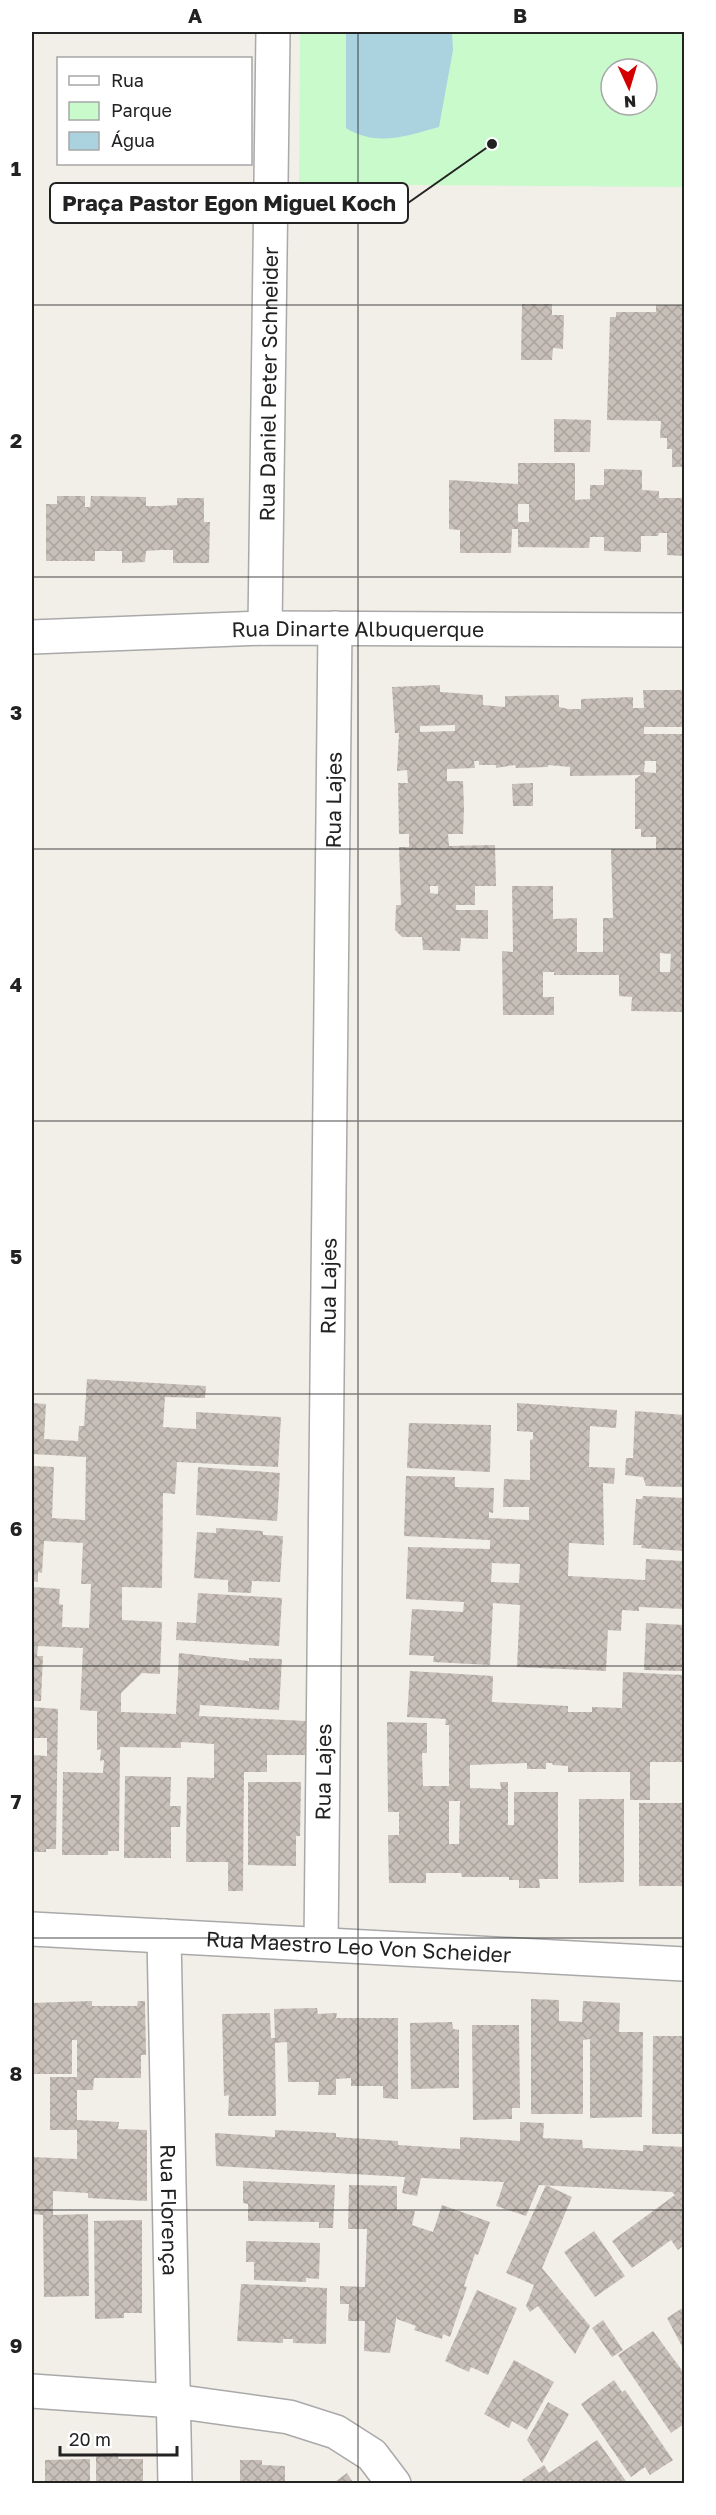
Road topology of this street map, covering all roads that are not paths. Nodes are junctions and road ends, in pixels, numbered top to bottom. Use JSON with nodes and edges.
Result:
{"nodes":[{"id":1,"x":273,"y":32,"type":"edge"},
{"id":2,"x":265,"y":628,"type":"junction"},
{"id":3,"x":335,"y":628,"type":"junction"},
{"id":4,"x":684,"y":630,"type":"edge"},
{"id":5,"x":32,"y":637,"type":"edge"},
{"id":6,"x":32,"y":1929,"type":"edge"},
{"id":7,"x":164,"y":1936,"type":"junction"},
{"id":8,"x":321,"y":1944,"type":"junction"},
{"id":9,"x":684,"y":1964,"type":"edge"},
{"id":10,"x":32,"y":2391,"type":"edge"},
{"id":11,"x":174,"y":2400,"type":"junction"},
{"id":12,"x":175,"y":2484,"type":"edge"},
{"id":13,"x":394,"y":2484,"type":"edge"}],
"edges":[{"from":1,"to":2,"type":"street","name":"Rua Daniel Peter Schneider"},
{"from":2,"to":3,"type":"street","name":"Rua Dinarte Albuquerque"},
{"from":2,"to":5,"type":"street","name":"Rua Dinarte Albuquerque"},
{"from":3,"to":4,"type":"street","name":"Rua Dinarte Albuquerque"},
{"from":3,"to":8,"type":"street","name":"Rua Lajes"},
{"from":6,"to":7,"type":"street","name":"Rua Maestro Leo Von Scheider"},
{"from":7,"to":8,"type":"street","name":"Rua Maestro Leo Von Scheider"},
{"from":7,"to":11,"type":"street","name":"Rua Florença"},
{"from":8,"to":9,"type":"street","name":"Rua Maestro Leo Von Scheider"},
{"from":10,"to":11,"type":"street"},
{"from":11,"to":12,"type":"street","name":"Rua Florença"},
{"from":11,"to":13,"type":"street"}]}
